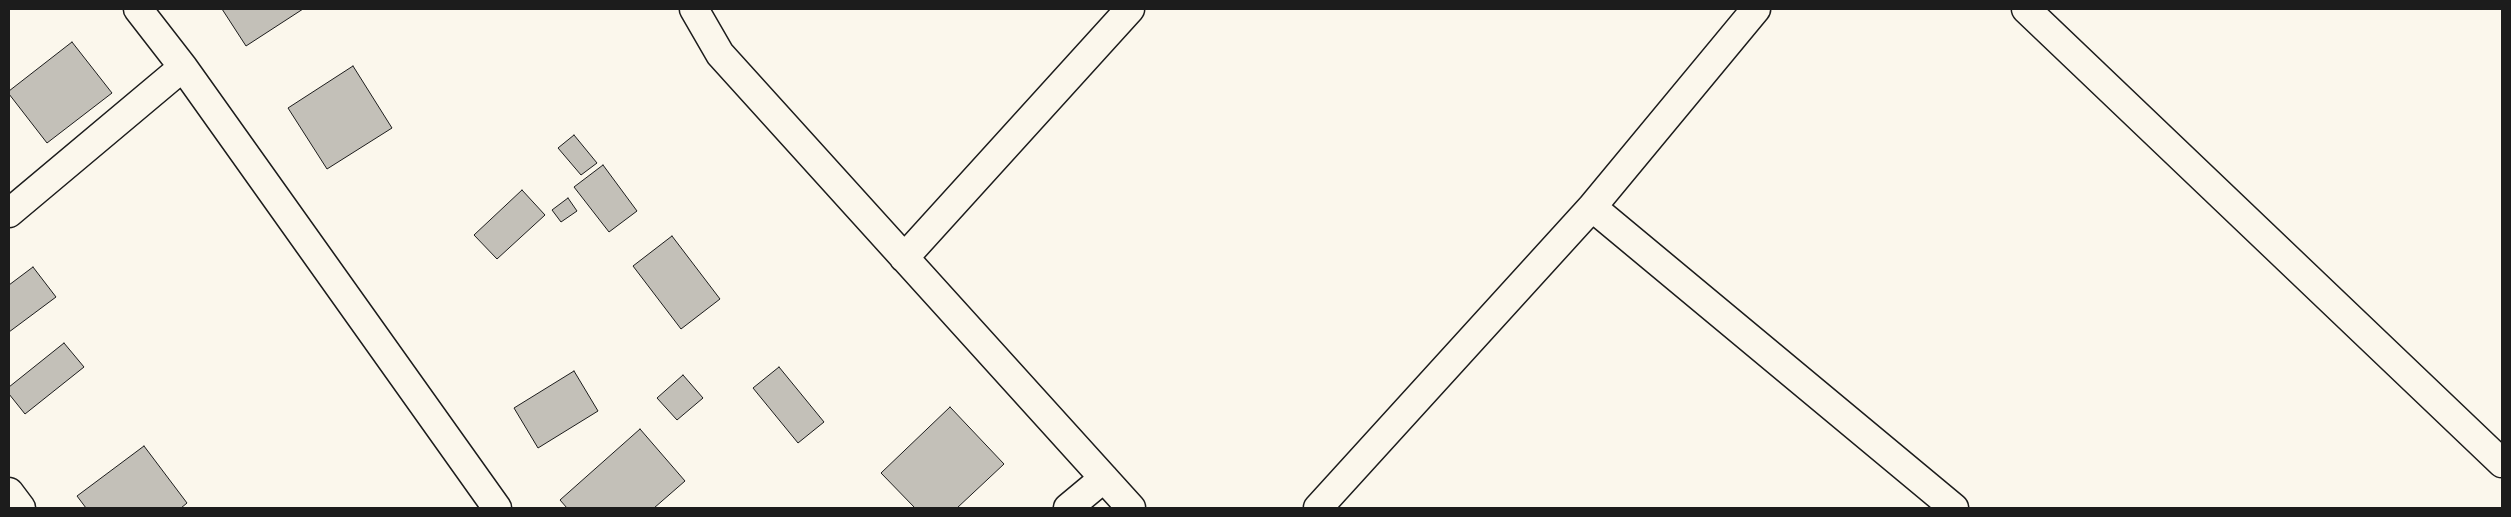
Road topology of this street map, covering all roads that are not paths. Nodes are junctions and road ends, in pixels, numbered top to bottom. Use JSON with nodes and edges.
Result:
{"nodes":[{"id":1,"x":138,"y":9,"type":"edge"},
{"id":2,"x":694,"y":9,"type":"edge"},
{"id":3,"x":1130,"y":9,"type":"edge"},
{"id":4,"x":1756,"y":9,"type":"edge"},
{"id":5,"x":2026,"y":9,"type":"edge"},
{"id":6,"x":182,"y":67,"type":"junction"},
{"id":7,"x":1592,"y":207,"type":"junction"},
{"id":8,"x":9,"y":212,"type":"edge"},
{"id":9,"x":904,"y":258,"type":"junction"},
{"id":10,"x":2502,"y":463,"type":"edge"},
{"id":11,"x":1104,"y":478,"type":"junction"},
{"id":12,"x":9,"y":492,"type":"edge"},
{"id":13,"x":20,"y":508,"type":"edge"},
{"id":14,"x":497,"y":508,"type":"edge"},
{"id":15,"x":1068,"y":508,"type":"edge"},
{"id":16,"x":1131,"y":508,"type":"edge"},
{"id":17,"x":1318,"y":508,"type":"edge"},
{"id":18,"x":1954,"y":508,"type":"edge"}],
"edges":[{"from":1,"to":6,"type":"street"},
{"from":2,"to":9,"type":"street"},
{"from":3,"to":9,"type":"street"},
{"from":4,"to":7,"type":"street"},
{"from":5,"to":10,"type":"street"},
{"from":6,"to":8,"type":"street"},
{"from":6,"to":14,"type":"street"},
{"from":7,"to":17,"type":"street"},
{"from":7,"to":18,"type":"street"},
{"from":9,"to":11,"type":"street"},
{"from":11,"to":15,"type":"street"},
{"from":11,"to":16,"type":"street"},
{"from":12,"to":13,"type":"street"}]}
